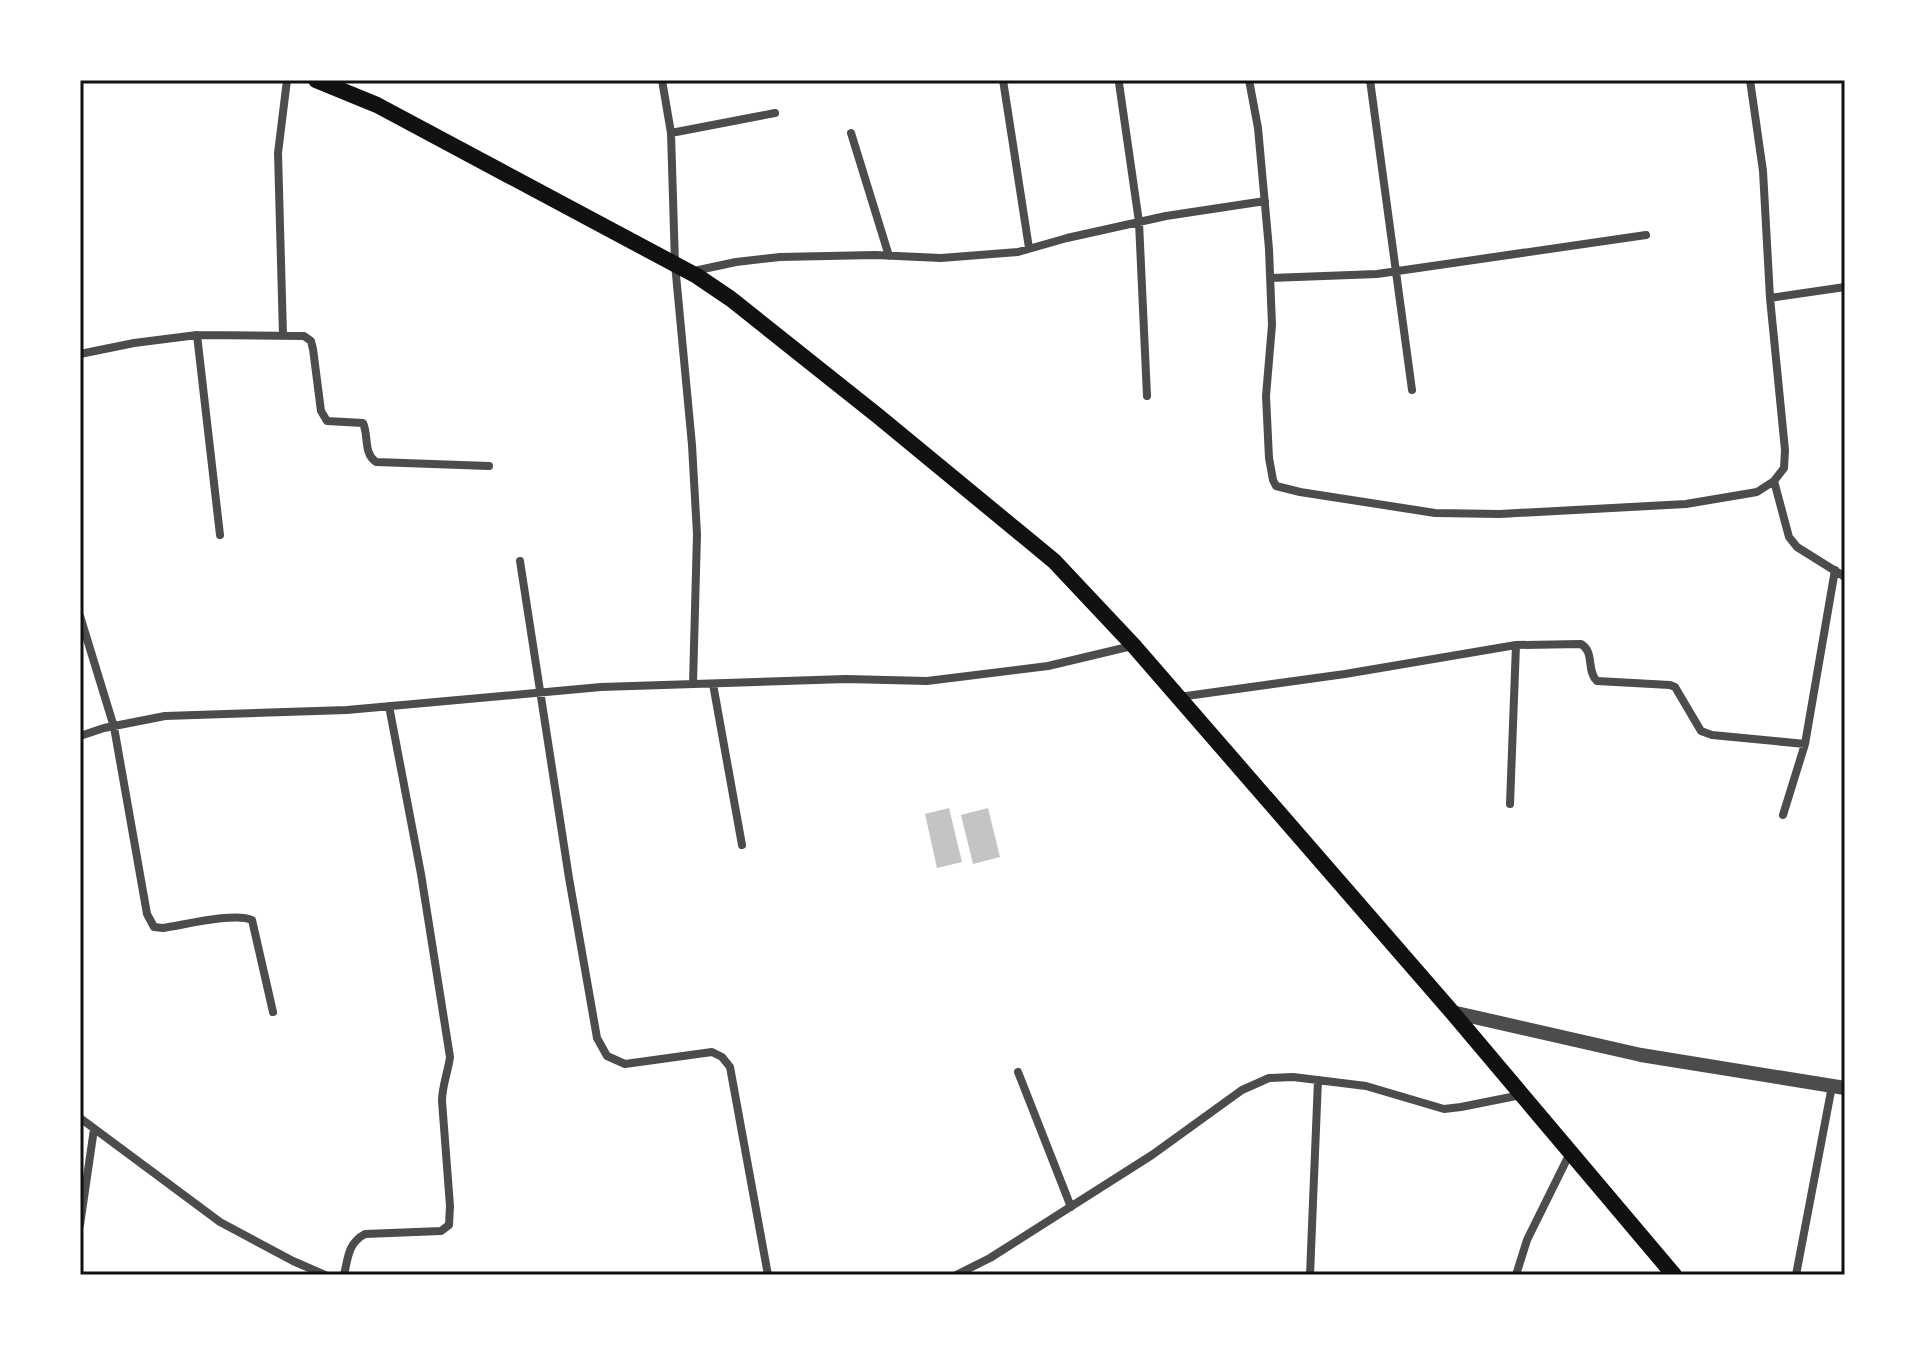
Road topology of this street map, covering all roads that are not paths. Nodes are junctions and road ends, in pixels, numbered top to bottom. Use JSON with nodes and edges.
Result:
{"nodes":[{"id":1,"x":287,"y":80,"type":"edge"},
{"id":2,"x":316,"y":80,"type":"edge"},
{"id":3,"x":662,"y":80,"type":"edge"},
{"id":4,"x":1003,"y":80,"type":"edge"},
{"id":5,"x":1249,"y":80,"type":"edge"},
{"id":6,"x":1370,"y":80,"type":"edge"},
{"id":7,"x":1750,"y":80,"type":"edge"},
{"id":8,"x":1119,"y":83,"type":"dead end"},
{"id":9,"x":333,"y":84,"type":"edge"},
{"id":10,"x":775,"y":113,"type":"dead end"},
{"id":11,"x":671,"y":133,"type":"junction"},
{"id":12,"x":851,"y":133,"type":"dead end"},
{"id":13,"x":1265,"y":201,"type":"junction"},
{"id":14,"x":1139,"y":222,"type":"junction"},
{"id":15,"x":1646,"y":235,"type":"dead end"},
{"id":16,"x":1029,"y":248,"type":"junction"},
{"id":17,"x":889,"y":256,"type":"junction"},
{"id":18,"x":682,"y":268,"type":"junction"},
{"id":19,"x":1396,"y":272,"type":"junction"},
{"id":20,"x":1271,"y":278,"type":"junction"},
{"id":21,"x":1845,"y":287,"type":"edge"},
{"id":22,"x":1770,"y":298,"type":"junction"},
{"id":23,"x":197,"y":335,"type":"junction"},
{"id":24,"x":283,"y":335,"type":"junction"},
{"id":25,"x":80,"y":354,"type":"edge"},
{"id":26,"x":1412,"y":390,"type":"dead end"},
{"id":27,"x":1147,"y":396,"type":"dead end"},
{"id":28,"x":489,"y":466,"type":"dead end"},
{"id":29,"x":1774,"y":481,"type":"junction"},
{"id":30,"x":220,"y":535,"type":"dead end"},
{"id":31,"x":520,"y":561,"type":"dead end"},
{"id":32,"x":1835,"y":570,"type":"junction"},
{"id":33,"x":1845,"y":577,"type":"edge"},
{"id":34,"x":80,"y":616,"type":"edge"},
{"id":35,"x":1516,"y":645,"type":"junction"},
{"id":36,"x":1134,"y":646,"type":"junction"},
{"id":37,"x":693,"y":684,"type":"junction"},
{"id":38,"x":713,"y":684,"type":"junction"},
{"id":39,"x":541,"y":692,"type":"junction"},
{"id":40,"x":1178,"y":697,"type":"junction"},
{"id":41,"x":389,"y":706,"type":"junction"},
{"id":42,"x":114,"y":727,"type":"junction"},
{"id":43,"x":80,"y":736,"type":"edge"},
{"id":44,"x":1805,"y":744,"type":"junction"},
{"id":45,"x":1510,"y":804,"type":"dead end"},
{"id":46,"x":1783,"y":815,"type":"dead end"},
{"id":47,"x":742,"y":845,"type":"dead end"},
{"id":48,"x":273,"y":1012,"type":"dead end"},
{"id":49,"x":1452,"y":1012,"type":"junction"},
{"id":50,"x":1018,"y":1072,"type":"dead end"},
{"id":51,"x":1318,"y":1080,"type":"junction"},
{"id":52,"x":1838,"y":1087,"type":"edge"},
{"id":53,"x":1522,"y":1095,"type":"junction"},
{"id":54,"x":80,"y":1118,"type":"edge"},
{"id":55,"x":94,"y":1129,"type":"junction"},
{"id":56,"x":1570,"y":1152,"type":"junction"},
{"id":57,"x":1071,"y":1207,"type":"junction"},
{"id":58,"x":80,"y":1225,"type":"edge"},
{"id":59,"x":325,"y":1275,"type":"edge"},
{"id":60,"x":344,"y":1275,"type":"edge"},
{"id":61,"x":768,"y":1275,"type":"edge"},
{"id":62,"x":956,"y":1275,"type":"edge"},
{"id":63,"x":1310,"y":1275,"type":"edge"},
{"id":64,"x":1516,"y":1275,"type":"edge"},
{"id":65,"x":1674,"y":1275,"type":"edge"},
{"id":66,"x":1796,"y":1275,"type":"edge"}],
"edges":[{"from":1,"to":24,"type":"street"},
{"from":2,"to":9,"type":"main road"},
{"from":3,"to":11,"type":"street"},
{"from":4,"to":16,"type":"street"},
{"from":5,"to":13,"type":"street"},
{"from":6,"to":19,"type":"street"},
{"from":7,"to":22,"type":"street"},
{"from":8,"to":14,"type":"street"},
{"from":9,"to":18,"type":"main road"},
{"from":10,"to":11,"type":"street"},
{"from":11,"to":18,"type":"street"},
{"from":12,"to":17,"type":"street"},
{"from":13,"to":14,"type":"street"},
{"from":13,"to":20,"type":"street"},
{"from":14,"to":16,"type":"street"},
{"from":14,"to":27,"type":"street"},
{"from":15,"to":19,"type":"street"},
{"from":16,"to":17,"type":"street"},
{"from":17,"to":18,"type":"street"},
{"from":18,"to":36,"type":"main road"},
{"from":18,"to":37,"type":"street"},
{"from":19,"to":20,"type":"street"},
{"from":19,"to":26,"type":"street"},
{"from":20,"to":29,"type":"street"},
{"from":21,"to":22,"type":"street"},
{"from":22,"to":29,"type":"street"},
{"from":23,"to":24,"type":"street"},
{"from":23,"to":25,"type":"street"},
{"from":23,"to":30,"type":"street"},
{"from":24,"to":28,"type":"street"},
{"from":29,"to":32,"type":"street"},
{"from":31,"to":39,"type":"street"},
{"from":32,"to":33,"type":"street"},
{"from":32,"to":44,"type":"street"},
{"from":34,"to":42,"type":"street"},
{"from":35,"to":40,"type":"street"},
{"from":35,"to":44,"type":"street"},
{"from":35,"to":45,"type":"street"},
{"from":36,"to":38,"type":"street"},
{"from":36,"to":40,"type":"main road"},
{"from":37,"to":38,"type":"street"},
{"from":37,"to":39,"type":"street"},
{"from":38,"to":47,"type":"street"},
{"from":39,"to":41,"type":"street"},
{"from":39,"to":61,"type":"street"},
{"from":40,"to":49,"type":"main road"},
{"from":41,"to":42,"type":"street"},
{"from":41,"to":60,"type":"street"},
{"from":42,"to":43,"type":"street"},
{"from":42,"to":48,"type":"street"},
{"from":44,"to":46,"type":"street"},
{"from":49,"to":52,"type":"street"},
{"from":49,"to":53,"type":"main road"},
{"from":50,"to":57,"type":"street"},
{"from":51,"to":53,"type":"street"},
{"from":51,"to":57,"type":"street"},
{"from":51,"to":63,"type":"street"},
{"from":52,"to":66,"type":"street"},
{"from":53,"to":56,"type":"main road"},
{"from":54,"to":55,"type":"street"},
{"from":55,"to":58,"type":"street"},
{"from":55,"to":59,"type":"street"},
{"from":56,"to":64,"type":"street"},
{"from":56,"to":65,"type":"main road"},
{"from":57,"to":62,"type":"street"}]}
